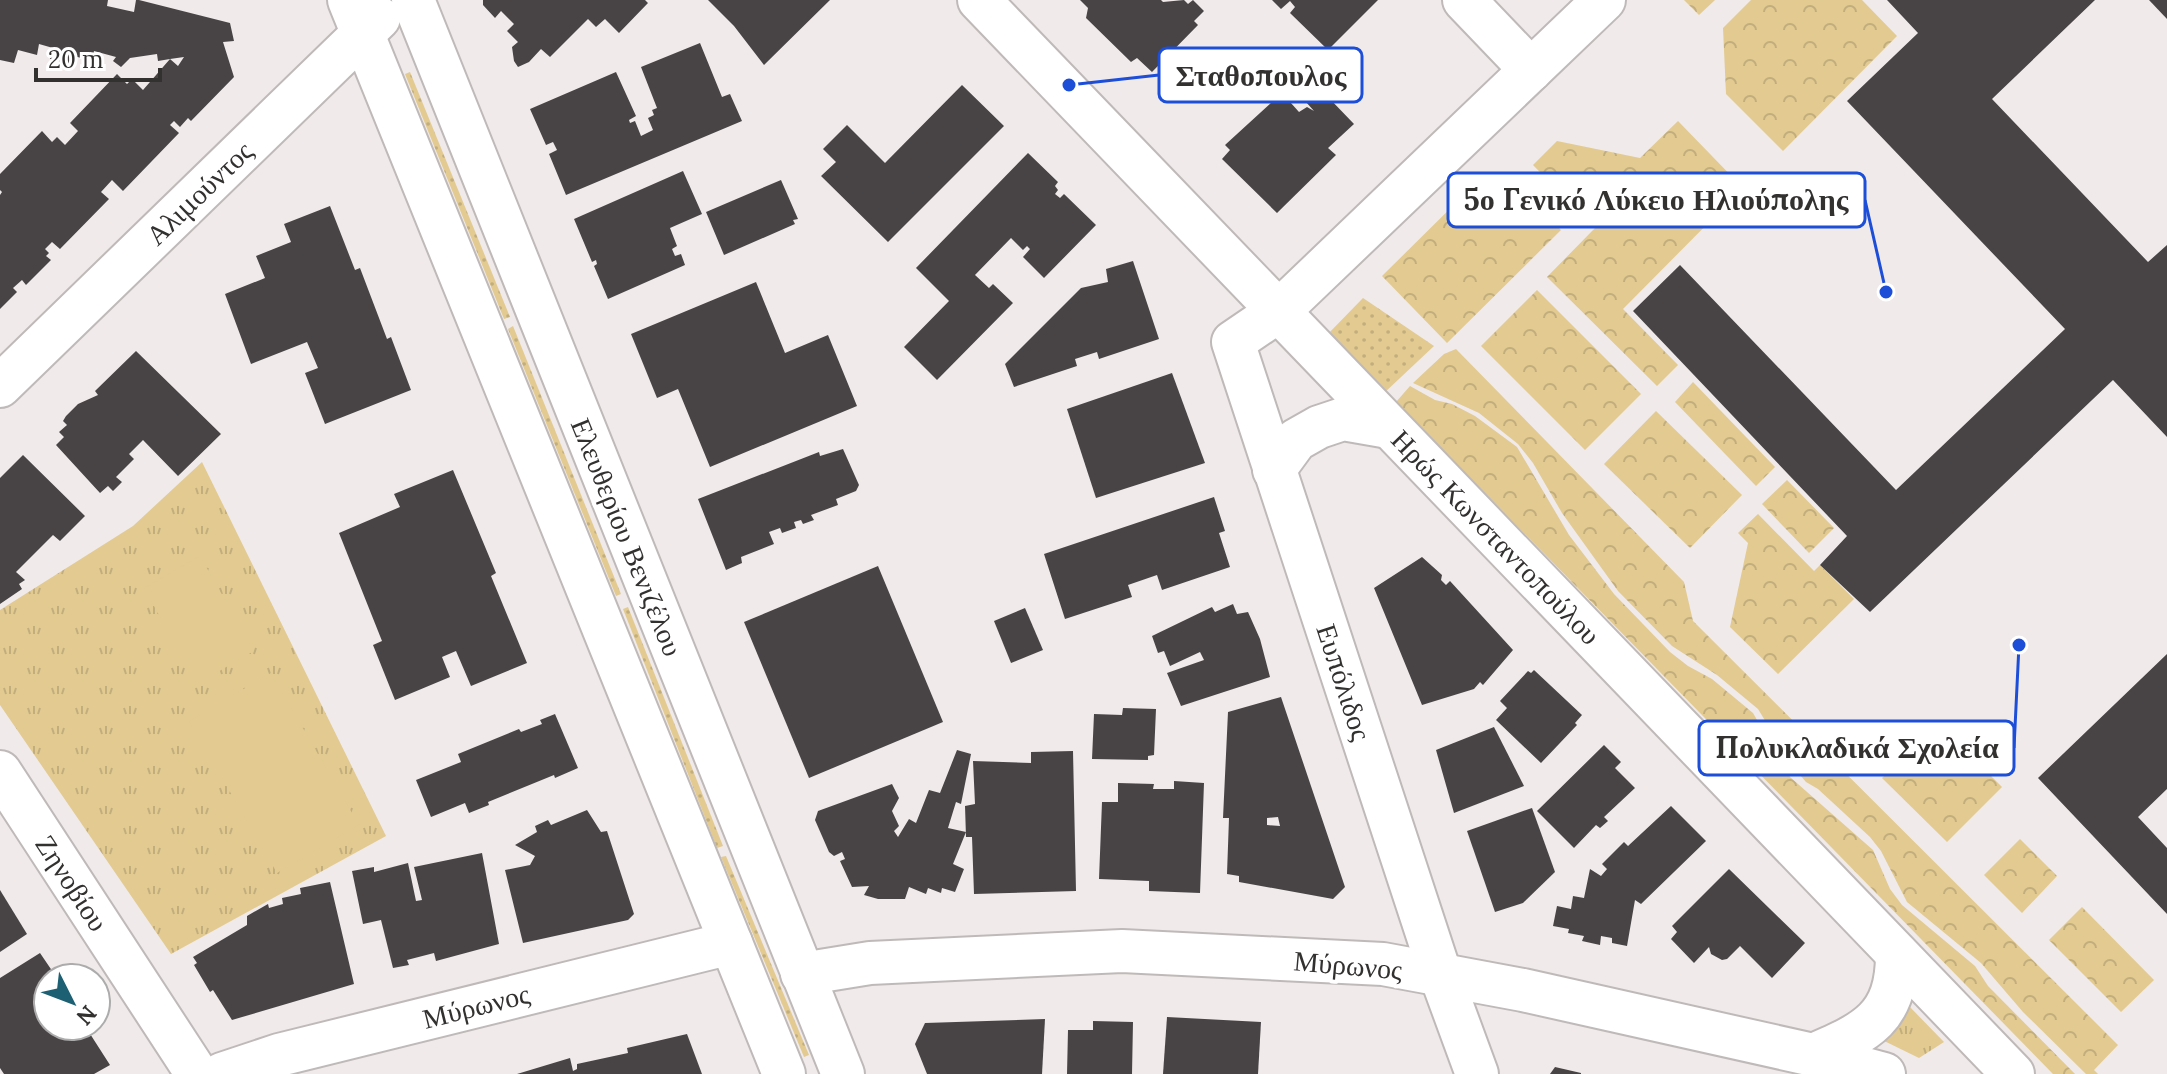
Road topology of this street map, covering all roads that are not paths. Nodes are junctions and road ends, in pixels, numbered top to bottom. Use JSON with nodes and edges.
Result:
{"nodes":[{"id":1,"x":397,"y":0,"type":"edge"},
{"id":2,"x":413,"y":0,"type":"edge"},
{"id":3,"x":979,"y":0,"type":"edge"},
{"id":4,"x":1464,"y":0,"type":"edge"},
{"id":5,"x":1604,"y":0,"type":"edge"},
{"id":6,"x":355,"y":18,"type":"edge"},
{"id":7,"x":1531,"y":70,"type":"junction"},
{"id":8,"x":1280,"y":310,"type":"junction"},
{"id":9,"x":0,"y":386,"type":"edge"},
{"id":10,"x":1389,"y":427,"type":"junction"},
{"id":11,"x":1274,"y":470,"type":"junction"},
{"id":12,"x":0,"y":772,"type":"edge"},
{"id":13,"x":731,"y":943,"type":"junction"},
{"id":14,"x":1897,"y":954,"type":"junction"},
{"id":15,"x":802,"y":974,"type":"junction"},
{"id":16,"x":1441,"y":976,"type":"junction"},
{"id":17,"x":1813,"y":1055,"type":"junction"},
{"id":18,"x":1989,"y":1066,"type":"edge"},
{"id":19,"x":197,"y":1074,"type":"edge"},
{"id":20,"x":222,"y":1074,"type":"edge"},
{"id":21,"x":784,"y":1074,"type":"edge"},
{"id":22,"x":843,"y":1074,"type":"edge"},
{"id":23,"x":1477,"y":1074,"type":"edge"},
{"id":24,"x":1884,"y":1074,"type":"edge"}],
"edges":[{"from":1,"to":6,"type":"street","name":"Αλιμούντος"},
{"from":2,"to":15,"type":"street","name":"Ελευθερίου Βενιζέλου"},
{"from":3,"to":8,"type":"street","name":"Ηρώς Κωνσταντοπούλου"},
{"from":4,"to":7,"type":"street"},
{"from":5,"to":7,"type":"street"},
{"from":6,"to":9,"type":"street","name":"Αλιμούντος"},
{"from":6,"to":13,"type":"street","name":"Ελευθερίου Βενιζέλου"},
{"from":7,"to":8,"type":"street"},
{"from":8,"to":10,"type":"street","name":"Ηρώς Κωνσταντοπούλου"},
{"from":8,"to":11,"type":"street","name":"Ευπόλιδος"},
{"from":10,"to":11,"type":"street"},
{"from":10,"to":14,"type":"street","name":"Ηρώς Κωνσταντοπούλου"},
{"from":11,"to":16,"type":"street","name":"Ευπόλιδος"},
{"from":12,"to":19,"type":"street","name":"Ζηνοβίου"},
{"from":13,"to":20,"type":"street","name":"Μύρωνος"},
{"from":13,"to":21,"type":"street","name":"Ελευθερίου Βενιζέλου"},
{"from":14,"to":17,"type":"street"},
{"from":14,"to":18,"type":"street","name":"Ηρώς Κωνσταντοπούλου"},
{"from":15,"to":16,"type":"street","name":"Μύρωνος"},
{"from":15,"to":22,"type":"street","name":"Ελευθερίου Βενιζέλου"},
{"from":16,"to":17,"type":"street","name":"Μύρωνος"},
{"from":16,"to":23,"type":"street","name":"Ευπόλιδος"},
{"from":17,"to":24,"type":"street","name":"Μύρωνος"}]}
